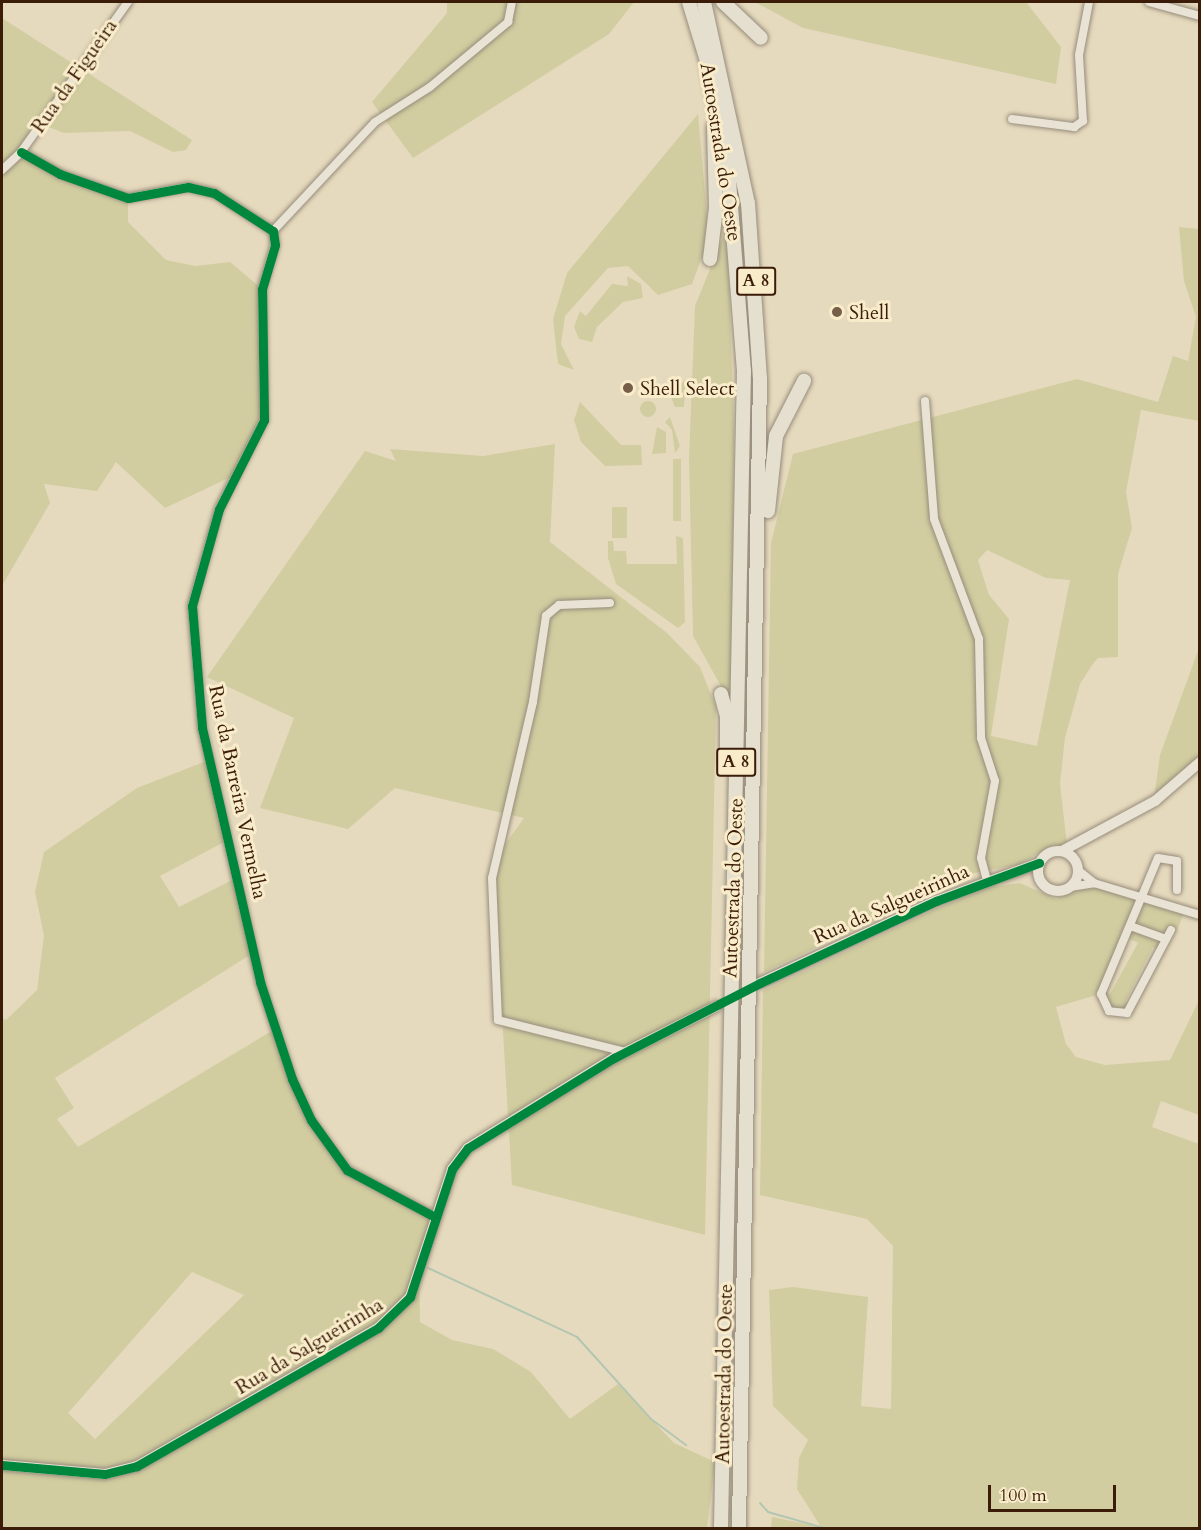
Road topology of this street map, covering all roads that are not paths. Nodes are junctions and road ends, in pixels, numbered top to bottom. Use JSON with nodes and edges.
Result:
{"nodes":[{"id":1,"x":128,"y":2,"type":"edge"},
{"id":2,"x":512,"y":2,"type":"edge"},
{"id":3,"x":689,"y":2,"type":"edge"},
{"id":4,"x":704,"y":2,"type":"edge"},
{"id":5,"x":723,"y":2,"type":"edge"},
{"id":6,"x":1089,"y":2,"type":"edge"},
{"id":7,"x":1149,"y":2,"type":"edge"},
{"id":8,"x":1200,"y":16,"type":"edge"},
{"id":9,"x":761,"y":38,"type":"dead end"},
{"id":10,"x":712,"y":86,"type":"junction"},
{"id":11,"x":1012,"y":119,"type":"dead end"},
{"id":12,"x":21,"y":152,"type":"junction"},
{"id":13,"x":2,"y":170,"type":"edge"},
{"id":14,"x":273,"y":231,"type":"junction"},
{"id":15,"x":710,"y":259,"type":"dead end"},
{"id":16,"x":804,"y":381,"type":"dead end"},
{"id":17,"x":925,"y":401,"type":"dead end"},
{"id":18,"x":758,"y":566,"type":"junction"},
{"id":19,"x":610,"y":603,"type":"dead end"},
{"id":20,"x":721,"y":694,"type":"dead end"},
{"id":21,"x":1200,"y":762,"type":"edge"},
{"id":22,"x":1080,"y":843,"type":"junction"},
{"id":23,"x":1062,"y":851,"type":"junction"},
{"id":24,"x":1039,"y":863,"type":"junction"},
{"id":25,"x":1077,"y":866,"type":"junction"},
{"id":26,"x":1015,"y":875,"type":"junction"},
{"id":27,"x":1039,"y":880,"type":"junction"},
{"id":28,"x":987,"y":881,"type":"junction"},
{"id":29,"x":1094,"y":882,"type":"junction"},
{"id":30,"x":1070,"y":887,"type":"junction"},
{"id":31,"x":1177,"y":890,"type":"dead end"},
{"id":32,"x":734,"y":894,"type":"junction"},
{"id":33,"x":1144,"y":897,"type":"junction"},
{"id":34,"x":1200,"y":915,"type":"edge"},
{"id":35,"x":1133,"y":927,"type":"junction"},
{"id":36,"x":1171,"y":930,"type":"dead end"},
{"id":37,"x":1166,"y":939,"type":"junction"},
{"id":38,"x":760,"y":984,"type":"tunnel mouth"},
{"id":39,"x":717,"y":1006,"type":"tunnel mouth"},
{"id":40,"x":625,"y":1053,"type":"junction"},
{"id":41,"x":435,"y":1217,"type":"junction"},
{"id":42,"x":2,"y":1465,"type":"edge"},
{"id":43,"x":721,"y":1528,"type":"edge"},
{"id":44,"x":738,"y":1528,"type":"edge"}],
"edges":[{"from":1,"to":12,"type":"street","name":"Rua da Figueira"},
{"from":2,"to":14,"type":"street"},
{"from":3,"to":10,"type":"highway","name":"Autoestrada do Oeste","number":"A 8"},
{"from":4,"to":18,"type":"highway","name":"Autoestrada do Oeste","number":"A 8"},
{"from":5,"to":9,"type":"highway"},
{"from":6,"to":11,"type":"street"},
{"from":7,"to":8,"type":"street"},
{"from":10,"to":15,"type":"highway"},
{"from":10,"to":32,"type":"highway","name":"Autoestrada do Oeste","number":"A 8"},
{"from":12,"to":13,"type":"street","name":"Rua da Figueira"},
{"from":12,"to":14,"type":"street"},
{"from":14,"to":41,"type":"street","name":"Rua da Barreira Vermelha"},
{"from":16,"to":18,"type":"highway"},
{"from":17,"to":28,"type":"street"},
{"from":18,"to":44,"type":"highway","name":"Autoestrada do Oeste","number":"A 8"},
{"from":19,"to":40,"type":"street"},
{"from":20,"to":32,"type":"highway"},
{"from":21,"to":22,"type":"street"},
{"from":22,"to":23,"type":"street"},
{"from":22,"to":25,"type":"street"},
{"from":23,"to":24,"type":"street"},
{"from":23,"to":25,"type":"street"},
{"from":24,"to":26,"type":"street","name":"Rua da Salgueirinha"},
{"from":24,"to":27,"type":"street"},
{"from":25,"to":29,"type":"street"},
{"from":25,"to":30,"type":"street"},
{"from":26,"to":27,"type":"street","name":"Rua da Salgueirinha"},
{"from":26,"to":28,"type":"street","name":"Rua da Salgueirinha"},
{"from":27,"to":30,"type":"street"},
{"from":28,"to":38,"type":"street","name":"Rua da Salgueirinha"},
{"from":29,"to":30,"type":"street"},
{"from":29,"to":33,"type":"street"},
{"from":31,"to":33,"type":"street"},
{"from":32,"to":43,"type":"highway","name":"Autoestrada do Oeste","number":"A 8"},
{"from":33,"to":34,"type":"street"},
{"from":33,"to":35,"type":"street"},
{"from":35,"to":37,"type":"street"},
{"from":35,"to":37,"type":"street"},
{"from":36,"to":37,"type":"street"},
{"from":39,"to":40,"type":"street","name":"Rua da Salgueirinha"},
{"from":40,"to":41,"type":"street","name":"Rua da Salgueirinha"},
{"from":41,"to":42,"type":"street","name":"Rua da Salgueirinha"}]}
